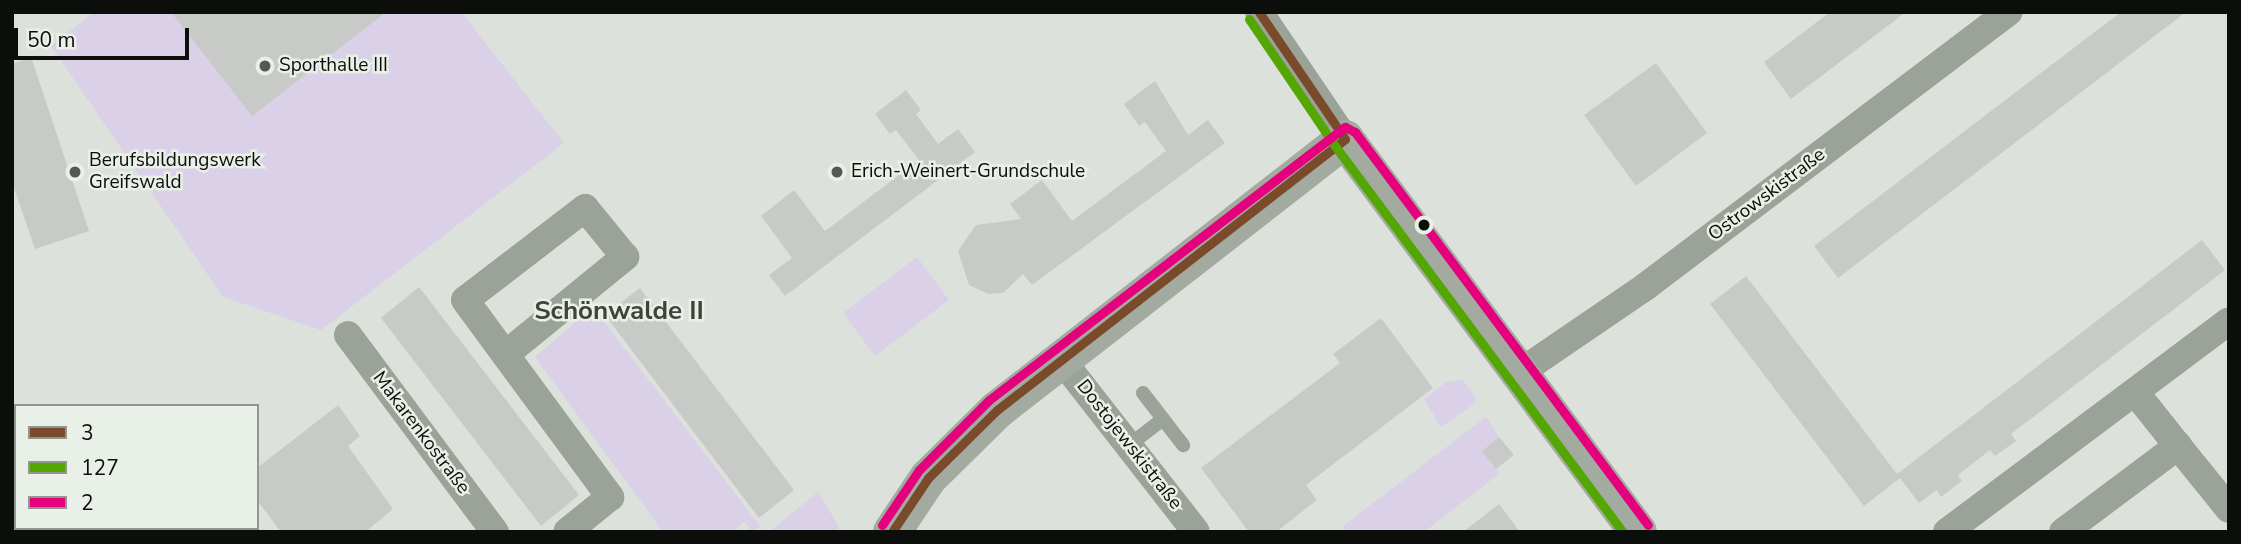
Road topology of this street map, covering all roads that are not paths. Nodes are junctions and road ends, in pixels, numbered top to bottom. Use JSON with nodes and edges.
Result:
{"nodes":[{"id":1,"x":1259,"y":12,"type":"edge"},
{"id":2,"x":2009,"y":12,"type":"edge"},
{"id":3,"x":1345,"y":139,"type":"junction"},
{"id":4,"x":2229,"y":321,"type":"edge"},
{"id":5,"x":348,"y":335,"type":"dead end"},
{"id":6,"x":506,"y":354,"type":"junction"},
{"id":7,"x":1061,"y":359,"type":"junction"},
{"id":8,"x":1522,"y":371,"type":"junction"},
{"id":9,"x":2135,"y":392,"type":"junction"},
{"id":10,"x":1143,"y":393,"type":"dead end"},
{"id":11,"x":1163,"y":419,"type":"junction"},
{"id":12,"x":1183,"y":445,"type":"dead end"},
{"id":13,"x":1128,"y":446,"type":"junction"},
{"id":14,"x":2178,"y":446,"type":"junction"},
{"id":15,"x":2229,"y":509,"type":"edge"},
{"id":16,"x":495,"y":532,"type":"edge"},
{"id":17,"x":567,"y":532,"type":"edge"},
{"id":18,"x":892,"y":532,"type":"edge"},
{"id":19,"x":1196,"y":532,"type":"edge"},
{"id":20,"x":1638,"y":532,"type":"edge"},
{"id":21,"x":1947,"y":532,"type":"edge"},
{"id":22,"x":2063,"y":532,"type":"edge"}],
"edges":[{"from":1,"to":3,"type":"street"},
{"from":2,"to":8,"type":"street","name":"Ostrowskistraße"},
{"from":3,"to":7,"type":"street"},
{"from":3,"to":8,"type":"street"},
{"from":4,"to":9,"type":"street"},
{"from":5,"to":16,"type":"street","name":"Makarenkostraße"},
{"from":6,"to":6,"type":"street"},
{"from":6,"to":17,"type":"street"},
{"from":7,"to":13,"type":"street","name":"Dostojewskistraße"},
{"from":7,"to":18,"type":"street"},
{"from":8,"to":20,"type":"street"},
{"from":9,"to":14,"type":"street"},
{"from":9,"to":21,"type":"street"},
{"from":10,"to":11,"type":"lane"},
{"from":11,"to":12,"type":"lane"},
{"from":11,"to":13,"type":"lane"},
{"from":13,"to":19,"type":"street","name":"Dostojewskistraße"},
{"from":14,"to":15,"type":"street"},
{"from":14,"to":22,"type":"street"}]}
